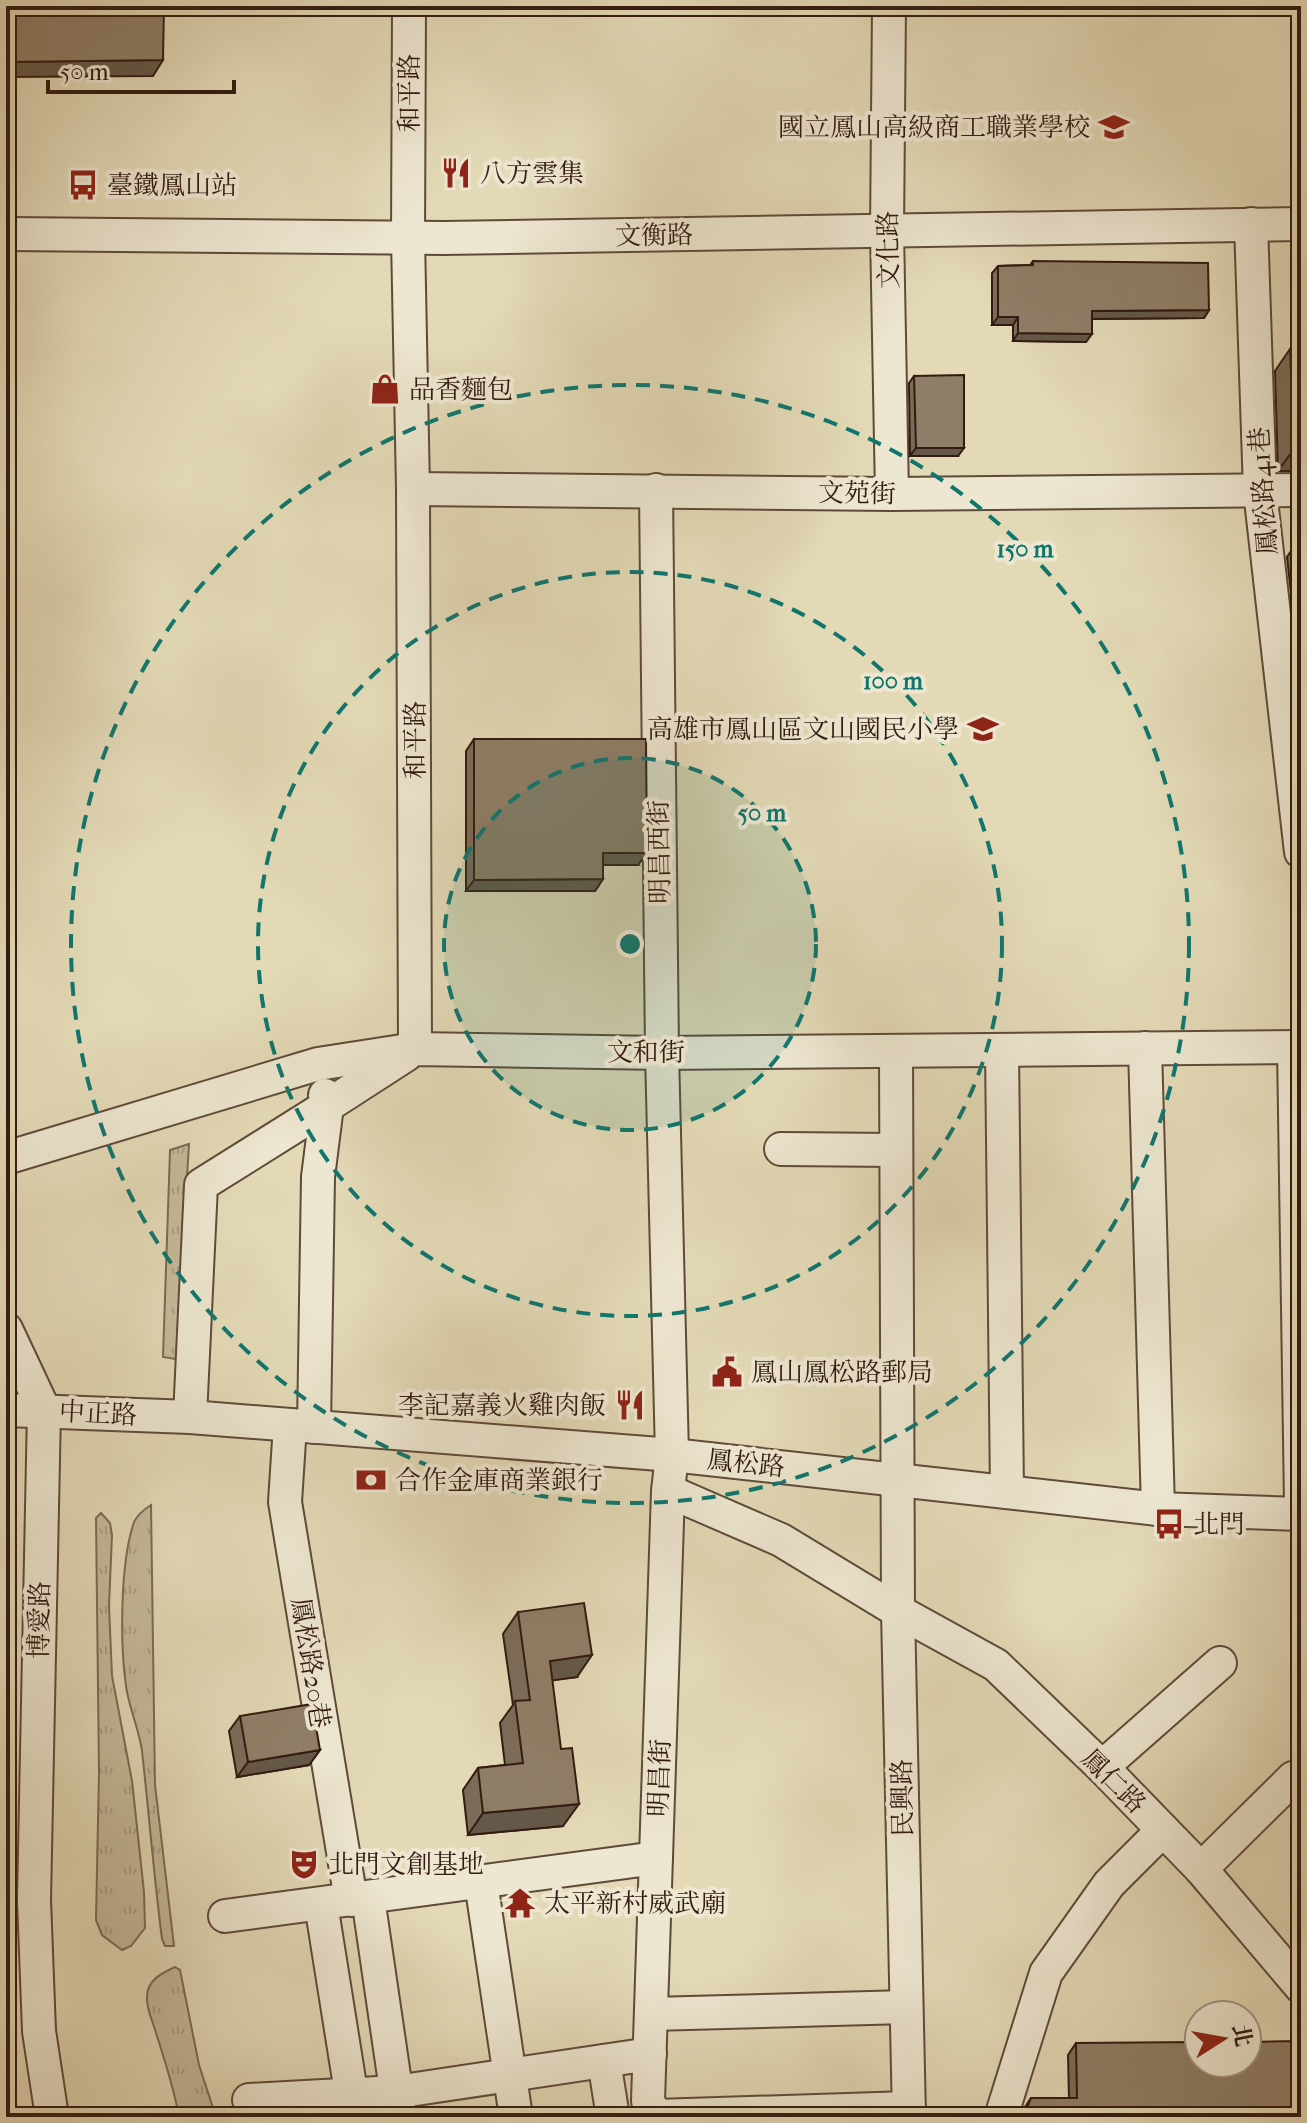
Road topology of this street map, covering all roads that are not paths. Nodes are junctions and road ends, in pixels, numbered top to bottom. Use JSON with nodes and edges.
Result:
{"nodes":[{"id":1,"x":409,"y":6,"type":"edge"},
{"id":2,"x":889,"y":6,"type":"edge"},
{"id":3,"x":1251,"y":224,"type":"junction"},
{"id":4,"x":1301,"y":224,"type":"edge"},
{"id":5,"x":887,"y":232,"type":"junction"},
{"id":6,"x":6,"y":234,"type":"edge"},
{"id":7,"x":408,"y":238,"type":"junction"},
{"id":8,"x":413,"y":489,"type":"junction"},
{"id":9,"x":656,"y":490,"type":"junction"},
{"id":10,"x":1301,"y":490,"type":"edge"},
{"id":11,"x":1260,"y":491,"type":"junction"},
{"id":12,"x":892,"y":494,"type":"junction"},
{"id":13,"x":1301,"y":852,"type":"edge"},
{"id":14,"x":1298,"y":1047,"type":"edge"},
{"id":15,"x":1145,"y":1048,"type":"junction"},
{"id":16,"x":415,"y":1049,"type":"junction"},
{"id":17,"x":1002,"y":1050,"type":"junction"},
{"id":18,"x":896,"y":1051,"type":"junction"},
{"id":19,"x":662,"y":1053,"type":"junction"},
{"id":20,"x":318,"y":1064,"type":"junction"},
{"id":21,"x":327,"y":1106,"type":"junction"},
{"id":22,"x":781,"y":1149,"type":"dead end"},
{"id":23,"x":896,"y":1150,"type":"junction"},
{"id":24,"x":6,"y":1158,"type":"edge"},
{"id":25,"x":6,"y":1329,"type":"edge"},
{"id":26,"x":6,"y":1410,"type":"edge"},
{"id":27,"x":44,"y":1410,"type":"junction"},
{"id":28,"x":190,"y":1417,"type":"junction"},
{"id":29,"x":302,"y":1426,"type":"junction"},
{"id":30,"x":672,"y":1455,"type":"junction"},
{"id":31,"x":898,"y":1480,"type":"junction"},
{"id":32,"x":668,"y":1491,"type":"junction"},
{"id":33,"x":1007,"y":1492,"type":"junction"},
{"id":34,"x":1301,"y":1503,"type":"edge"},
{"id":35,"x":1158,"y":1509,"type":"junction"},
{"id":36,"x":1301,"y":1514,"type":"edge"},
{"id":37,"x":898,"y":1611,"type":"junction"},
{"id":38,"x":1220,"y":1663,"type":"dead end"},
{"id":39,"x":1102,"y":1767,"type":"junction"},
{"id":40,"x":1293,"y":1778,"type":"dead end"},
{"id":41,"x":1163,"y":1830,"type":"junction"},
{"id":42,"x":656,"y":1858,"type":"junction"},
{"id":43,"x":1201,"y":1869,"type":"junction"},
{"id":44,"x":481,"y":1882,"type":"junction"},
{"id":45,"x":347,"y":1901,"type":"junction"},
{"id":46,"x":225,"y":1916,"type":"dead end"},
{"id":47,"x":1301,"y":1987,"type":"edge"},
{"id":48,"x":906,"y":2007,"type":"junction"},
{"id":49,"x":651,"y":2014,"type":"junction"},
{"id":50,"x":650,"y":2054,"type":"junction"},
{"id":51,"x":604,"y":2061,"type":"junction"},
{"id":52,"x":510,"y":2075,"type":"junction"},
{"id":53,"x":249,"y":2100,"type":"dead end"},
{"id":54,"x":398,"y":2104,"type":"edge"},
{"id":55,"x":353,"y":2106,"type":"edge"},
{"id":56,"x":909,"y":2112,"type":"edge"},
{"id":57,"x":52,"y":2117,"type":"edge"},
{"id":58,"x":516,"y":2117,"type":"edge"},
{"id":59,"x":613,"y":2117,"type":"edge"},
{"id":60,"x":1001,"y":2117,"type":"edge"}],
"edges":[{"from":1,"to":7,"type":"street","name":"和平路"},
{"from":2,"to":5,"type":"street","name":"文化路"},
{"from":3,"to":4,"type":"street","name":"文衡路"},
{"from":3,"to":5,"type":"street","name":"文衡路"},
{"from":3,"to":11,"type":"street","name":"鳳松路41巷"},
{"from":5,"to":7,"type":"street","name":"文衡路"},
{"from":5,"to":12,"type":"street","name":"文化路"},
{"from":6,"to":7,"type":"street","name":"文衡路"},
{"from":7,"to":8,"type":"street","name":"和平路"},
{"from":8,"to":9,"type":"street","name":"文苑街"},
{"from":8,"to":16,"type":"street","name":"和平路"},
{"from":9,"to":12,"type":"street","name":"文苑街"},
{"from":9,"to":19,"type":"street","name":"明昌西街"},
{"from":10,"to":11,"type":"street","name":"文苑街"},
{"from":11,"to":12,"type":"street","name":"文苑街"},
{"from":11,"to":13,"type":"street","name":"鳳松路41巷"},
{"from":14,"to":15,"type":"street","name":"文和街"},
{"from":14,"to":34,"type":"street"},
{"from":15,"to":17,"type":"street","name":"文和街"},
{"from":15,"to":35,"type":"street"},
{"from":16,"to":19,"type":"street","name":"文和街"},
{"from":16,"to":20,"type":"street","name":"文和街"},
{"from":16,"to":21,"type":"street"},
{"from":17,"to":18,"type":"street","name":"文和街"},
{"from":17,"to":33,"type":"street"},
{"from":18,"to":19,"type":"street","name":"文和街"},
{"from":18,"to":23,"type":"street","name":"民興路"},
{"from":19,"to":30,"type":"street","name":"明昌西街"},
{"from":20,"to":21,"type":"street"},
{"from":20,"to":24,"type":"street","name":"文和街"},
{"from":21,"to":28,"type":"street"},
{"from":21,"to":29,"type":"street"},
{"from":22,"to":23,"type":"street"},
{"from":23,"to":31,"type":"street","name":"民興路"},
{"from":25,"to":27,"type":"street"},
{"from":26,"to":27,"type":"street","name":"中正路"},
{"from":27,"to":28,"type":"street","name":"中正路"},
{"from":27,"to":57,"type":"street","name":"博愛路"},
{"from":28,"to":29,"type":"street","name":"鳳松路"},
{"from":29,"to":30,"type":"street","name":"鳳松路"},
{"from":29,"to":45,"type":"street","name":"鳳松路20巷"},
{"from":30,"to":31,"type":"street","name":"鳳松路"},
{"from":30,"to":32,"type":"street","name":"明昌街"},
{"from":31,"to":33,"type":"street","name":"鳳松路"},
{"from":31,"to":37,"type":"street","name":"民興路"},
{"from":32,"to":37,"type":"street","name":"鳳仁路"},
{"from":32,"to":42,"type":"street","name":"明昌街"},
{"from":33,"to":35,"type":"street","name":"鳳松路"},
{"from":35,"to":36,"type":"street","name":"鳳松路"},
{"from":37,"to":39,"type":"street","name":"鳳仁路"},
{"from":37,"to":48,"type":"street","name":"民興路"},
{"from":38,"to":39,"type":"street"},
{"from":39,"to":41,"type":"street","name":"鳳仁路"},
{"from":40,"to":43,"type":"street"},
{"from":41,"to":43,"type":"street","name":"鳳仁路"},
{"from":41,"to":60,"type":"street"},
{"from":42,"to":44,"type":"street"},
{"from":42,"to":49,"type":"street","name":"明昌街"},
{"from":43,"to":47,"type":"street","name":"鳳仁路"},
{"from":44,"to":45,"type":"street"},
{"from":44,"to":52,"type":"street"},
{"from":45,"to":46,"type":"street"},
{"from":45,"to":54,"type":"street"},
{"from":45,"to":55,"type":"street"},
{"from":48,"to":49,"type":"street"},
{"from":48,"to":56,"type":"street","name":"民興路"},
{"from":49,"to":50,"type":"street","name":"明昌街"},
{"from":50,"to":51,"type":"street"},
{"from":50,"to":56,"type":"street","name":"明昌街"},
{"from":51,"to":52,"type":"street"},
{"from":51,"to":59,"type":"street"},
{"from":52,"to":54,"type":"street"},
{"from":52,"to":58,"type":"street"},
{"from":53,"to":55,"type":"street"},
{"from":54,"to":55,"type":"street"}]}
